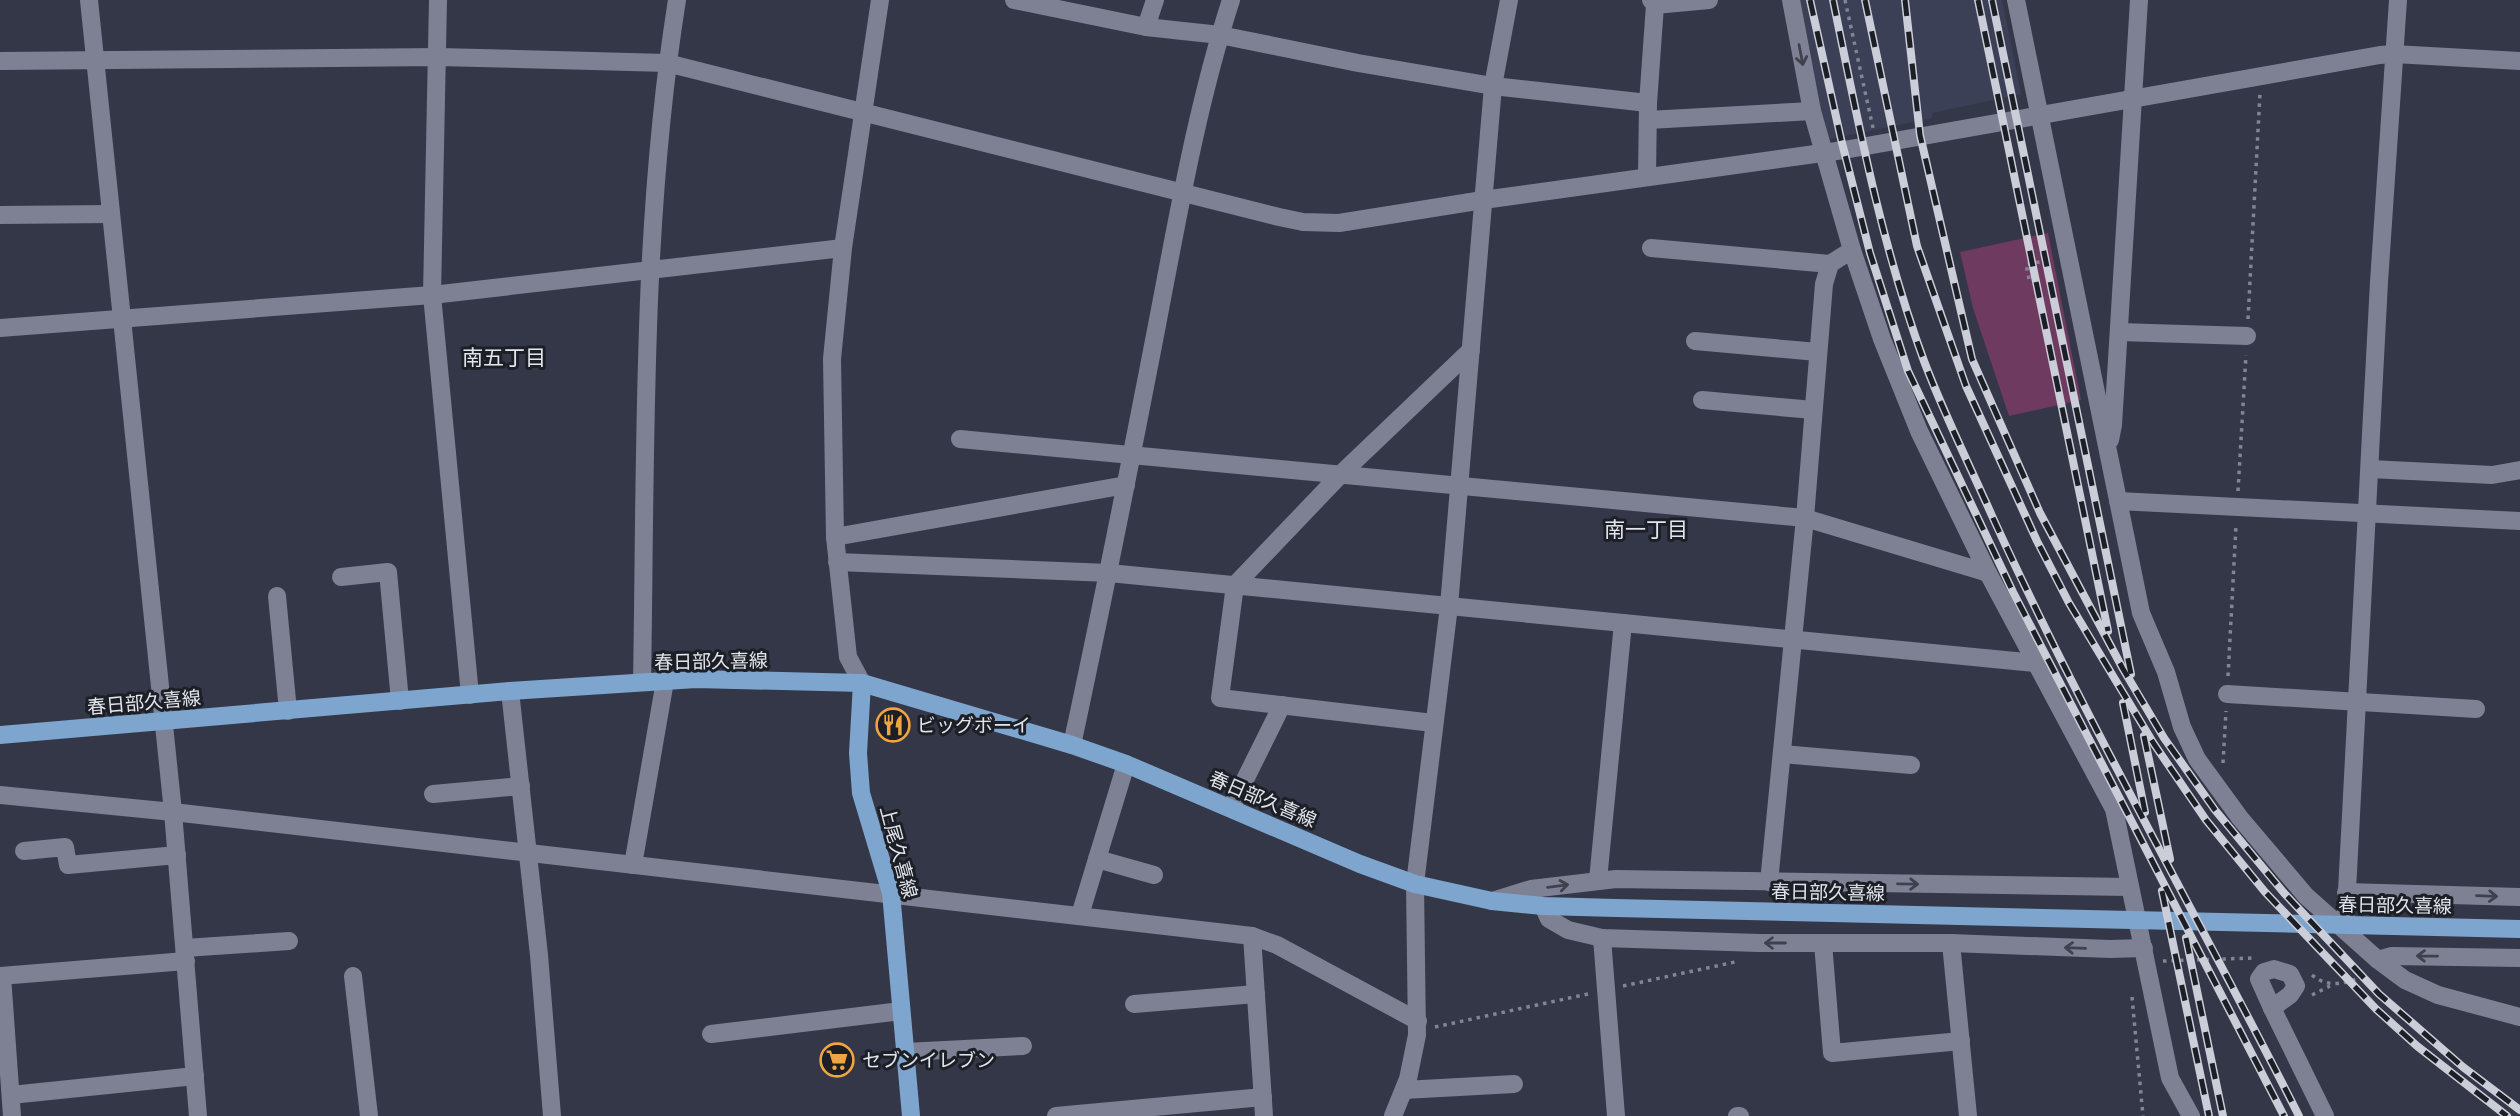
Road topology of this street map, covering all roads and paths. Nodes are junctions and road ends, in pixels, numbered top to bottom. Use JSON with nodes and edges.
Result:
{"nodes":[{"id":1,"x":89,"y":0,"type":"edge"},
{"id":2,"x":439,"y":0,"type":"edge"},
{"id":3,"x":677,"y":0,"type":"edge"},
{"id":4,"x":1014,"y":0,"type":"edge"},
{"id":5,"x":1156,"y":0,"type":"edge"},
{"id":6,"x":1231,"y":0,"type":"edge"},
{"id":7,"x":1509,"y":0,"type":"edge"},
{"id":8,"x":1709,"y":0,"type":"edge"},
{"id":9,"x":1791,"y":0,"type":"edge"},
{"id":10,"x":1845,"y":0,"type":"edge"},
{"id":11,"x":2016,"y":0,"type":"edge"},
{"id":12,"x":2139,"y":0,"type":"edge"},
{"id":13,"x":2398,"y":0,"type":"edge"},
{"id":14,"x":876,"y":1,"type":"edge"},
{"id":15,"x":1653,"y":3,"type":"edge"},
{"id":16,"x":1146,"y":27,"type":"junction"},
{"id":17,"x":1220,"y":35,"type":"junction"},
{"id":18,"x":2394,"y":54,"type":"junction"},
{"id":19,"x":439,"y":57,"type":"junction"},
{"id":20,"x":96,"y":60,"type":"junction"},
{"id":21,"x":0,"y":61,"type":"edge"},
{"id":22,"x":2520,"y":61,"type":"edge"},
{"id":23,"x":667,"y":63,"type":"junction"},
{"id":24,"x":1493,"y":86,"type":"junction"},
{"id":25,"x":2260,"y":93,"type":"dead end"},
{"id":26,"x":2133,"y":99,"type":"junction"},
{"id":27,"x":1812,"y":110,"type":"junction"},
{"id":28,"x":863,"y":112,"type":"junction"},
{"id":29,"x":1648,"y":112,"type":"junction"},
{"id":30,"x":2039,"y":115,"type":"junction"},
{"id":31,"x":1873,"y":134,"type":"dead end"},
{"id":32,"x":1823,"y":153,"type":"junction"},
{"id":33,"x":1647,"y":176,"type":"junction"},
{"id":34,"x":1182,"y":194,"type":"junction"},
{"id":35,"x":1483,"y":200,"type":"junction"},
{"id":36,"x":111,"y":214,"type":"junction"},
{"id":37,"x":0,"y":215,"type":"edge"},
{"id":38,"x":843,"y":248,"type":"junction"},
{"id":39,"x":1651,"y":248,"type":"dead end"},
{"id":40,"x":1852,"y":250,"type":"junction"},
{"id":41,"x":2068,"y":258,"type":"junction"},
{"id":42,"x":1830,"y":264,"type":"junction"},
{"id":43,"x":650,"y":271,"type":"junction"},
{"id":44,"x":2029,"y":279,"type":"dead end"},
{"id":45,"x":432,"y":295,"type":"junction"},
{"id":46,"x":123,"y":319,"type":"junction"},
{"id":47,"x":0,"y":328,"type":"edge"},
{"id":48,"x":2119,"y":332,"type":"junction"},
{"id":49,"x":2247,"y":336,"type":"junction"},
{"id":50,"x":1695,"y":341,"type":"dead end"},
{"id":51,"x":1471,"y":350,"type":"junction"},
{"id":52,"x":1818,"y":352,"type":"junction"},
{"id":53,"x":1702,"y":400,"type":"dead end"},
{"id":54,"x":1813,"y":410,"type":"junction"},
{"id":55,"x":960,"y":439,"type":"dead end"},
{"id":56,"x":2108,"y":450,"type":"junction"},
{"id":57,"x":1132,"y":453,"type":"junction"},
{"id":58,"x":2370,"y":469,"type":"junction"},
{"id":59,"x":2520,"y":470,"type":"edge"},
{"id":60,"x":1342,"y":473,"type":"junction"},
{"id":61,"x":1126,"y":485,"type":"junction"},
{"id":62,"x":1460,"y":485,"type":"junction"},
{"id":63,"x":2118,"y":501,"type":"junction"},
{"id":64,"x":2237,"y":508,"type":"junction"},
{"id":65,"x":2367,"y":513,"type":"junction"},
{"id":66,"x":1805,"y":518,"type":"junction"},
{"id":67,"x":2520,"y":521,"type":"edge"},
{"id":68,"x":835,"y":537,"type":"junction"},
{"id":69,"x":837,"y":562,"type":"junction"},
{"id":70,"x":1109,"y":573,"type":"junction"},
{"id":71,"x":1988,"y":573,"type":"junction"},
{"id":72,"x":341,"y":577,"type":"dead end"},
{"id":73,"x":1235,"y":585,"type":"junction"},
{"id":74,"x":278,"y":596,"type":"dead end"},
{"id":75,"x":1449,"y":606,"type":"junction"},
{"id":76,"x":1623,"y":623,"type":"junction"},
{"id":77,"x":1793,"y":640,"type":"junction"},
{"id":78,"x":2035,"y":663,"type":"junction"},
{"id":79,"x":665,"y":681,"type":"junction"},
{"id":80,"x":642,"y":682,"type":"junction"},
{"id":81,"x":862,"y":683,"type":"junction"},
{"id":82,"x":510,"y":691,"type":"junction"},
{"id":83,"x":2227,"y":694,"type":"junction"},
{"id":84,"x":470,"y":695,"type":"junction"},
{"id":85,"x":400,"y":701,"type":"junction"},
{"id":86,"x":2356,"y":702,"type":"junction"},
{"id":87,"x":1282,"y":705,"type":"junction"},
{"id":88,"x":2476,"y":709,"type":"dead end"},
{"id":89,"x":288,"y":711,"type":"junction"},
{"id":90,"x":164,"y":722,"type":"junction"},
{"id":91,"x":1433,"y":723,"type":"junction"},
{"id":92,"x":0,"y":735,"type":"edge"},
{"id":93,"x":1072,"y":745,"type":"junction"},
{"id":94,"x":1782,"y":754,"type":"junction"},
{"id":95,"x":1126,"y":764,"type":"junction"},
{"id":96,"x":1911,"y":765,"type":"dead end"},
{"id":97,"x":520,"y":786,"type":"junction"},
{"id":98,"x":2221,"y":793,"type":"junction"},
{"id":99,"x":433,"y":794,"type":"dead end"},
{"id":100,"x":0,"y":795,"type":"edge"},
{"id":101,"x":1231,"y":808,"type":"junction"},
{"id":102,"x":173,"y":812,"type":"junction"},
{"id":103,"x":24,"y":851,"type":"dead end"},
{"id":104,"x":528,"y":854,"type":"junction"},
{"id":105,"x":177,"y":855,"type":"junction"},
{"id":106,"x":1097,"y":859,"type":"junction"},
{"id":107,"x":634,"y":865,"type":"junction"},
{"id":108,"x":1154,"y":875,"type":"dead end"},
{"id":109,"x":1598,"y":880,"type":"junction"},
{"id":110,"x":1769,"y":882,"type":"junction"},
{"id":111,"x":1415,"y":884,"type":"junction"},
{"id":112,"x":2129,"y":887,"type":"junction"},
{"id":113,"x":2346,"y":892,"type":"junction"},
{"id":114,"x":891,"y":894,"type":"junction"},
{"id":115,"x":2520,"y":897,"type":"edge"},
{"id":116,"x":1492,"y":901,"type":"junction"},
{"id":117,"x":1543,"y":906,"type":"junction"},
{"id":118,"x":1080,"y":915,"type":"junction"},
{"id":119,"x":2345,"y":929,"type":"junction"},
{"id":120,"x":2520,"y":929,"type":"edge"},
{"id":121,"x":1252,"y":936,"type":"junction"},
{"id":122,"x":1602,"y":937,"type":"junction"},
{"id":123,"x":289,"y":941,"type":"dead end"},
{"id":124,"x":1823,"y":943,"type":"junction"},
{"id":125,"x":1951,"y":943,"type":"junction"},
{"id":126,"x":2144,"y":948,"type":"junction"},
{"id":127,"x":185,"y":955,"type":"junction"},
{"id":128,"x":2520,"y":958,"type":"edge"},
{"id":129,"x":2378,"y":960,"type":"junction"},
{"id":130,"x":1,"y":976,"type":"edge"},
{"id":131,"x":354,"y":976,"type":"dead end"},
{"id":132,"x":2132,"y":991,"type":"dead end"},
{"id":133,"x":1256,"y":994,"type":"junction"},
{"id":134,"x":1134,"y":1004,"type":"dead end"},
{"id":135,"x":2272,"y":1008,"type":"dead end"},
{"id":136,"x":901,"y":1011,"type":"junction"},
{"id":137,"x":2520,"y":1017,"type":"edge"},
{"id":138,"x":1418,"y":1021,"type":"junction"},
{"id":139,"x":711,"y":1034,"type":"dead end"},
{"id":140,"x":1961,"y":1041,"type":"junction"},
{"id":141,"x":1023,"y":1045,"type":"dead end"},
{"id":142,"x":905,"y":1052,"type":"junction"},
{"id":143,"x":195,"y":1076,"type":"junction"},
{"id":144,"x":1514,"y":1084,"type":"dead end"},
{"id":145,"x":1404,"y":1090,"type":"junction"},
{"id":146,"x":11,"y":1095,"type":"junction"},
{"id":147,"x":1263,"y":1097,"type":"junction"},
{"id":148,"x":12,"y":1116,"type":"edge"},
{"id":149,"x":198,"y":1116,"type":"edge"},
{"id":150,"x":369,"y":1116,"type":"edge"},
{"id":151,"x":552,"y":1116,"type":"edge"},
{"id":152,"x":911,"y":1116,"type":"edge"},
{"id":153,"x":1056,"y":1116,"type":"edge"},
{"id":154,"x":1264,"y":1116,"type":"edge"},
{"id":155,"x":1393,"y":1116,"type":"edge"},
{"id":156,"x":1616,"y":1116,"type":"edge"},
{"id":157,"x":1968,"y":1116,"type":"edge"},
{"id":158,"x":2143,"y":1116,"type":"edge"},
{"id":159,"x":2191,"y":1116,"type":"edge"},
{"id":160,"x":2325,"y":1116,"type":"edge"}],
"edges":[{"from":1,"to":20,"type":"street"},
{"from":2,"to":19,"type":"street"},
{"from":3,"to":23,"type":"street"},
{"from":4,"to":16,"type":"street"},
{"from":5,"to":16,"type":"street"},
{"from":6,"to":17,"type":"street"},
{"from":7,"to":24,"type":"street"},
{"from":8,"to":15,"type":"street"},
{"from":9,"to":27,"type":"street","one_way":true},
{"from":10,"to":31,"type":"path"},
{"from":11,"to":30,"type":"street"},
{"from":12,"to":26,"type":"street"},
{"from":13,"to":18,"type":"street"},
{"from":14,"to":28,"type":"street"},
{"from":15,"to":29,"type":"street"},
{"from":16,"to":17,"type":"street"},
{"from":17,"to":24,"type":"street"},
{"from":17,"to":34,"type":"street"},
{"from":18,"to":22,"type":"street"},
{"from":18,"to":26,"type":"street"},
{"from":18,"to":58,"type":"street"},
{"from":19,"to":20,"type":"street"},
{"from":19,"to":23,"type":"street"},
{"from":19,"to":45,"type":"street"},
{"from":20,"to":21,"type":"street"},
{"from":20,"to":36,"type":"street"},
{"from":23,"to":28,"type":"street"},
{"from":23,"to":43,"type":"street"},
{"from":24,"to":29,"type":"street"},
{"from":24,"to":35,"type":"street"},
{"from":25,"to":49,"type":"path"},
{"from":26,"to":30,"type":"street"},
{"from":26,"to":48,"type":"street"},
{"from":27,"to":29,"type":"street"},
{"from":27,"to":32,"type":"street"},
{"from":28,"to":34,"type":"street"},
{"from":28,"to":38,"type":"street"},
{"from":29,"to":33,"type":"street"},
{"from":30,"to":32,"type":"street"},
{"from":30,"to":41,"type":"street"},
{"from":32,"to":33,"type":"street"},
{"from":32,"to":40,"type":"street"},
{"from":33,"to":35,"type":"street"},
{"from":34,"to":35,"type":"street"},
{"from":34,"to":57,"type":"street"},
{"from":35,"to":51,"type":"street"},
{"from":36,"to":37,"type":"street"},
{"from":36,"to":46,"type":"street"},
{"from":38,"to":43,"type":"street"},
{"from":38,"to":68,"type":"street"},
{"from":39,"to":42,"type":"street"},
{"from":40,"to":42,"type":"street"},
{"from":40,"to":71,"type":"street"},
{"from":41,"to":44,"type":"path"},
{"from":41,"to":56,"type":"street"},
{"from":42,"to":52,"type":"street"},
{"from":43,"to":45,"type":"street"},
{"from":43,"to":80,"type":"street"},
{"from":45,"to":46,"type":"street"},
{"from":45,"to":84,"type":"street"},
{"from":46,"to":47,"type":"street"},
{"from":46,"to":90,"type":"street"},
{"from":48,"to":49,"type":"street"},
{"from":48,"to":56,"type":"street"},
{"from":49,"to":64,"type":"path"},
{"from":50,"to":52,"type":"street"},
{"from":51,"to":60,"type":"street"},
{"from":51,"to":62,"type":"street"},
{"from":52,"to":54,"type":"street"},
{"from":53,"to":54,"type":"street"},
{"from":54,"to":66,"type":"street"},
{"from":55,"to":57,"type":"street"},
{"from":56,"to":63,"type":"street"},
{"from":57,"to":60,"type":"street"},
{"from":57,"to":61,"type":"street"},
{"from":58,"to":59,"type":"street"},
{"from":58,"to":65,"type":"street"},
{"from":60,"to":62,"type":"street"},
{"from":60,"to":73,"type":"street"},
{"from":61,"to":68,"type":"street"},
{"from":61,"to":70,"type":"street"},
{"from":62,"to":66,"type":"street"},
{"from":62,"to":75,"type":"street"},
{"from":63,"to":64,"type":"street"},
{"from":63,"to":98,"type":"street"},
{"from":64,"to":65,"type":"street"},
{"from":64,"to":83,"type":"path"},
{"from":65,"to":67,"type":"street"},
{"from":65,"to":86,"type":"street"},
{"from":66,"to":71,"type":"street"},
{"from":66,"to":77,"type":"street"},
{"from":68,"to":69,"type":"street"},
{"from":69,"to":70,"type":"street"},
{"from":69,"to":81,"type":"street"},
{"from":70,"to":73,"type":"street"},
{"from":70,"to":93,"type":"street"},
{"from":71,"to":78,"type":"street"},
{"from":72,"to":85,"type":"street"},
{"from":73,"to":75,"type":"street"},
{"from":73,"to":87,"type":"street"},
{"from":74,"to":89,"type":"street"},
{"from":75,"to":76,"type":"street"},
{"from":75,"to":91,"type":"street"},
{"from":76,"to":77,"type":"street"},
{"from":76,"to":109,"type":"street"},
{"from":77,"to":78,"type":"street"},
{"from":77,"to":94,"type":"street"},
{"from":78,"to":112,"type":"street"},
{"from":79,"to":80,"type":"main road","name":"春日部久喜線"},
{"from":79,"to":81,"type":"main road","name":"春日部久喜線"},
{"from":79,"to":107,"type":"street"},
{"from":80,"to":82,"type":"main road","name":"春日部久喜線"},
{"from":81,"to":93,"type":"main road","name":"春日部久喜線"},
{"from":81,"to":114,"type":"main road","name":"上尾久喜線"},
{"from":82,"to":84,"type":"main road","name":"春日部久喜線"},
{"from":82,"to":97,"type":"street"},
{"from":83,"to":86,"type":"street"},
{"from":83,"to":98,"type":"path"},
{"from":84,"to":85,"type":"main road","name":"春日部久喜線"},
{"from":85,"to":89,"type":"main road","name":"春日部久喜線"},
{"from":86,"to":88,"type":"street"},
{"from":86,"to":113,"type":"street"},
{"from":87,"to":91,"type":"street"},
{"from":87,"to":101,"type":"street"},
{"from":89,"to":90,"type":"main road","name":"春日部久喜線"},
{"from":90,"to":92,"type":"main road","name":"春日部久喜線"},
{"from":90,"to":102,"type":"street"},
{"from":91,"to":111,"type":"street"},
{"from":93,"to":95,"type":"main road","name":"春日部久喜線"},
{"from":94,"to":96,"type":"street"},
{"from":94,"to":110,"type":"street"},
{"from":95,"to":101,"type":"main road","name":"春日部久喜線"},
{"from":95,"to":106,"type":"street"},
{"from":97,"to":99,"type":"street"},
{"from":97,"to":104,"type":"street"},
{"from":98,"to":119,"type":"street"},
{"from":100,"to":102,"type":"street"},
{"from":101,"to":111,"type":"main road","name":"春日部久喜線"},
{"from":102,"to":104,"type":"street"},
{"from":102,"to":105,"type":"street"},
{"from":103,"to":105,"type":"street"},
{"from":104,"to":107,"type":"street"},
{"from":104,"to":151,"type":"street"},
{"from":105,"to":127,"type":"street"},
{"from":106,"to":108,"type":"street"},
{"from":106,"to":118,"type":"street"},
{"from":107,"to":114,"type":"street"},
{"from":109,"to":110,"type":"street"},
{"from":116,"to":109,"type":"street","one_way":true},
{"from":110,"to":112,"type":"street","one_way":true},
{"from":111,"to":116,"type":"main road","name":"春日部久喜線"},
{"from":111,"to":138,"type":"street"},
{"from":112,"to":126,"type":"street"},
{"from":113,"to":115,"type":"street","one_way":true},
{"from":113,"to":119,"type":"street"},
{"from":114,"to":118,"type":"street"},
{"from":114,"to":136,"type":"main road","name":"上尾久喜線"},
{"from":116,"to":117,"type":"main road","name":"春日部久喜線"},
{"from":117,"to":120,"type":"main road","name":"春日部久喜線"},
{"from":117,"to":122,"type":"street"},
{"from":118,"to":121,"type":"street"},
{"from":119,"to":129,"type":"street"},
{"from":121,"to":133,"type":"street"},
{"from":121,"to":138,"type":"street"},
{"from":124,"to":122,"type":"street","one_way":true},
{"from":122,"to":156,"type":"street"},
{"from":123,"to":127,"type":"street"},
{"from":124,"to":125,"type":"street"},
{"from":124,"to":140,"type":"street"},
{"from":126,"to":125,"type":"street","one_way":true},
{"from":125,"to":140,"type":"street"},
{"from":126,"to":159,"type":"street"},
{"from":127,"to":130,"type":"street"},
{"from":127,"to":143,"type":"street"},
{"from":128,"to":129,"type":"street","one_way":true},
{"from":129,"to":137,"type":"street"},
{"from":130,"to":146,"type":"street"},
{"from":131,"to":150,"type":"street"},
{"from":132,"to":158,"type":"path"},
{"from":133,"to":134,"type":"street"},
{"from":133,"to":147,"type":"street"},
{"from":135,"to":160,"type":"street"},
{"from":136,"to":139,"type":"street"},
{"from":136,"to":142,"type":"main road","name":"上尾久喜線"},
{"from":138,"to":145,"type":"street"},
{"from":140,"to":157,"type":"street"},
{"from":141,"to":142,"type":"street"},
{"from":142,"to":152,"type":"main road","name":"上尾久喜線"},
{"from":143,"to":146,"type":"street"},
{"from":143,"to":149,"type":"street"},
{"from":144,"to":145,"type":"street"},
{"from":145,"to":155,"type":"street"},
{"from":146,"to":148,"type":"street"},
{"from":147,"to":153,"type":"street"},
{"from":147,"to":154,"type":"street"}]}
